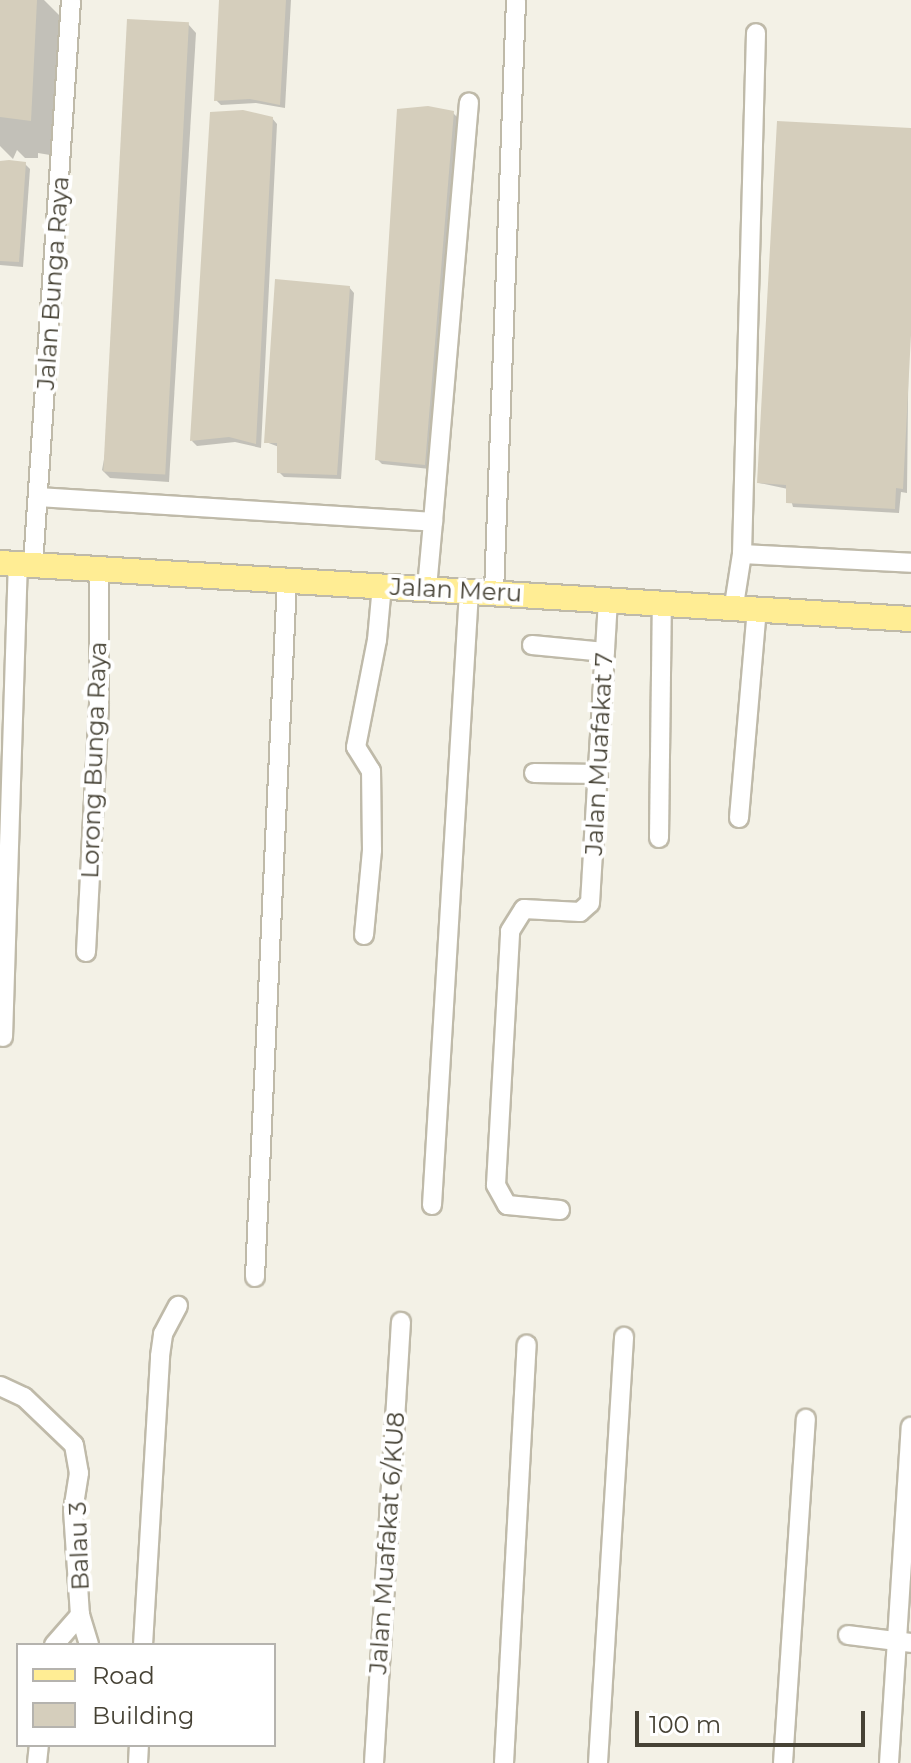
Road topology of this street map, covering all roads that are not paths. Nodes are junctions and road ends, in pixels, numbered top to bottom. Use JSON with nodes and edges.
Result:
{"nodes":[{"id":1,"x":71,"y":0,"type":"edge"},
{"id":2,"x":516,"y":0,"type":"edge"},
{"id":3,"x":756,"y":33,"type":"dead end"},
{"id":4,"x":469,"y":103,"type":"dead end"},
{"id":5,"x":39,"y":497,"type":"junction"},
{"id":6,"x":433,"y":522,"type":"junction"},
{"id":7,"x":742,"y":554,"type":"junction"},
{"id":8,"x":911,"y":563,"type":"edge"},
{"id":9,"x":17,"y":564,"type":"edge"},
{"id":10,"x":99,"y":569,"type":"junction"},
{"id":11,"x":287,"y":580,"type":"junction"},
{"id":12,"x":382,"y":585,"type":"junction"},
{"id":13,"x":427,"y":588,"type":"junction"},
{"id":14,"x":469,"y":591,"type":"junction"},
{"id":15,"x":494,"y":592,"type":"junction"},
{"id":16,"x":608,"y":599,"type":"junction"},
{"id":17,"x":662,"y":601,"type":"junction"},
{"id":18,"x":746,"y":606,"type":"junction"},
{"id":19,"x":911,"y":619,"type":"edge"},
{"id":20,"x":532,"y":645,"type":"dead end"},
{"id":21,"x":605,"y":652,"type":"junction"},
{"id":22,"x":534,"y":773,"type":"dead end"},
{"id":23,"x":598,"y":774,"type":"junction"},
{"id":24,"x":739,"y":818,"type":"dead end"},
{"id":25,"x":659,"y":838,"type":"dead end"},
{"id":26,"x":364,"y":935,"type":"dead end"},
{"id":27,"x":86,"y":952,"type":"dead end"},
{"id":28,"x":3,"y":1037,"type":"dead end"},
{"id":29,"x":432,"y":1205,"type":"dead end"},
{"id":30,"x":560,"y":1210,"type":"dead end"},
{"id":31,"x":255,"y":1277,"type":"dead end"},
{"id":32,"x":178,"y":1306,"type":"dead end"},
{"id":33,"x":401,"y":1322,"type":"dead end"},
{"id":34,"x":624,"y":1337,"type":"dead end"},
{"id":35,"x":527,"y":1345,"type":"dead end"},
{"id":36,"x":0,"y":1386,"type":"edge"},
{"id":37,"x":806,"y":1419,"type":"dead end"},
{"id":38,"x":911,"y":1427,"type":"edge"},
{"id":39,"x":908,"y":1521,"type":"edge"},
{"id":40,"x":80,"y":1615,"type":"junction"},
{"id":41,"x":848,"y":1635,"type":"dead end"},
{"id":42,"x":904,"y":1642,"type":"edge"},
{"id":43,"x":56,"y":1643,"type":"edge"},
{"id":44,"x":88,"y":1643,"type":"edge"},
{"id":45,"x":143,"y":1643,"type":"edge"},
{"id":46,"x":374,"y":1763,"type":"edge"},
{"id":47,"x":504,"y":1763,"type":"edge"},
{"id":48,"x":598,"y":1763,"type":"edge"},
{"id":49,"x":783,"y":1763,"type":"edge"},
{"id":50,"x":889,"y":1763,"type":"edge"}],
"edges":[{"from":1,"to":5,"type":"street","name":"Jalan Bunga Raya"},
{"from":2,"to":15,"type":"street"},
{"from":3,"to":7,"type":"street"},
{"from":4,"to":6,"type":"street"},
{"from":5,"to":6,"type":"street"},
{"from":5,"to":9,"type":"street","name":"Jalan Bunga Raya"},
{"from":6,"to":13,"type":"street"},
{"from":7,"to":8,"type":"street"},
{"from":7,"to":18,"type":"street"},
{"from":9,"to":10,"type":"main road","name":"Jalan Meru"},
{"from":9,"to":28,"type":"street","name":"Jalan Bunga Raya"},
{"from":10,"to":11,"type":"main road","name":"Jalan Meru"},
{"from":10,"to":27,"type":"street","name":"Lorong Bunga Raya"},
{"from":11,"to":12,"type":"main road","name":"Jalan Meru"},
{"from":11,"to":31,"type":"street"},
{"from":12,"to":13,"type":"main road","name":"Jalan Meru"},
{"from":12,"to":26,"type":"street"},
{"from":13,"to":14,"type":"main road","name":"Jalan Meru"},
{"from":14,"to":15,"type":"main road","name":"Jalan Meru"},
{"from":14,"to":29,"type":"street"},
{"from":15,"to":16,"type":"main road","name":"Jalan Meru"},
{"from":16,"to":17,"type":"main road","name":"Jalan Meru"},
{"from":16,"to":21,"type":"street","name":"Jalan Muafakat 7"},
{"from":17,"to":18,"type":"main road","name":"Jalan Meru"},
{"from":17,"to":25,"type":"street"},
{"from":18,"to":19,"type":"main road","name":"Jalan Meru"},
{"from":18,"to":24,"type":"street"},
{"from":20,"to":21,"type":"street"},
{"from":21,"to":23,"type":"street","name":"Jalan Muafakat 7"},
{"from":22,"to":23,"type":"street"},
{"from":23,"to":30,"type":"street","name":"Jalan Muafakat 7"},
{"from":32,"to":45,"type":"street"},
{"from":33,"to":46,"type":"street","name":"Jalan Muafakat 6/KU8"},
{"from":34,"to":48,"type":"street"},
{"from":35,"to":47,"type":"street"},
{"from":36,"to":40,"type":"street","name":"Balau 3"},
{"from":37,"to":49,"type":"street"},
{"from":38,"to":39,"type":"street"},
{"from":39,"to":42,"type":"street"},
{"from":40,"to":43,"type":"street"},
{"from":40,"to":44,"type":"street","name":"Balau 3"},
{"from":41,"to":42,"type":"street"},
{"from":42,"to":50,"type":"street"}]}
